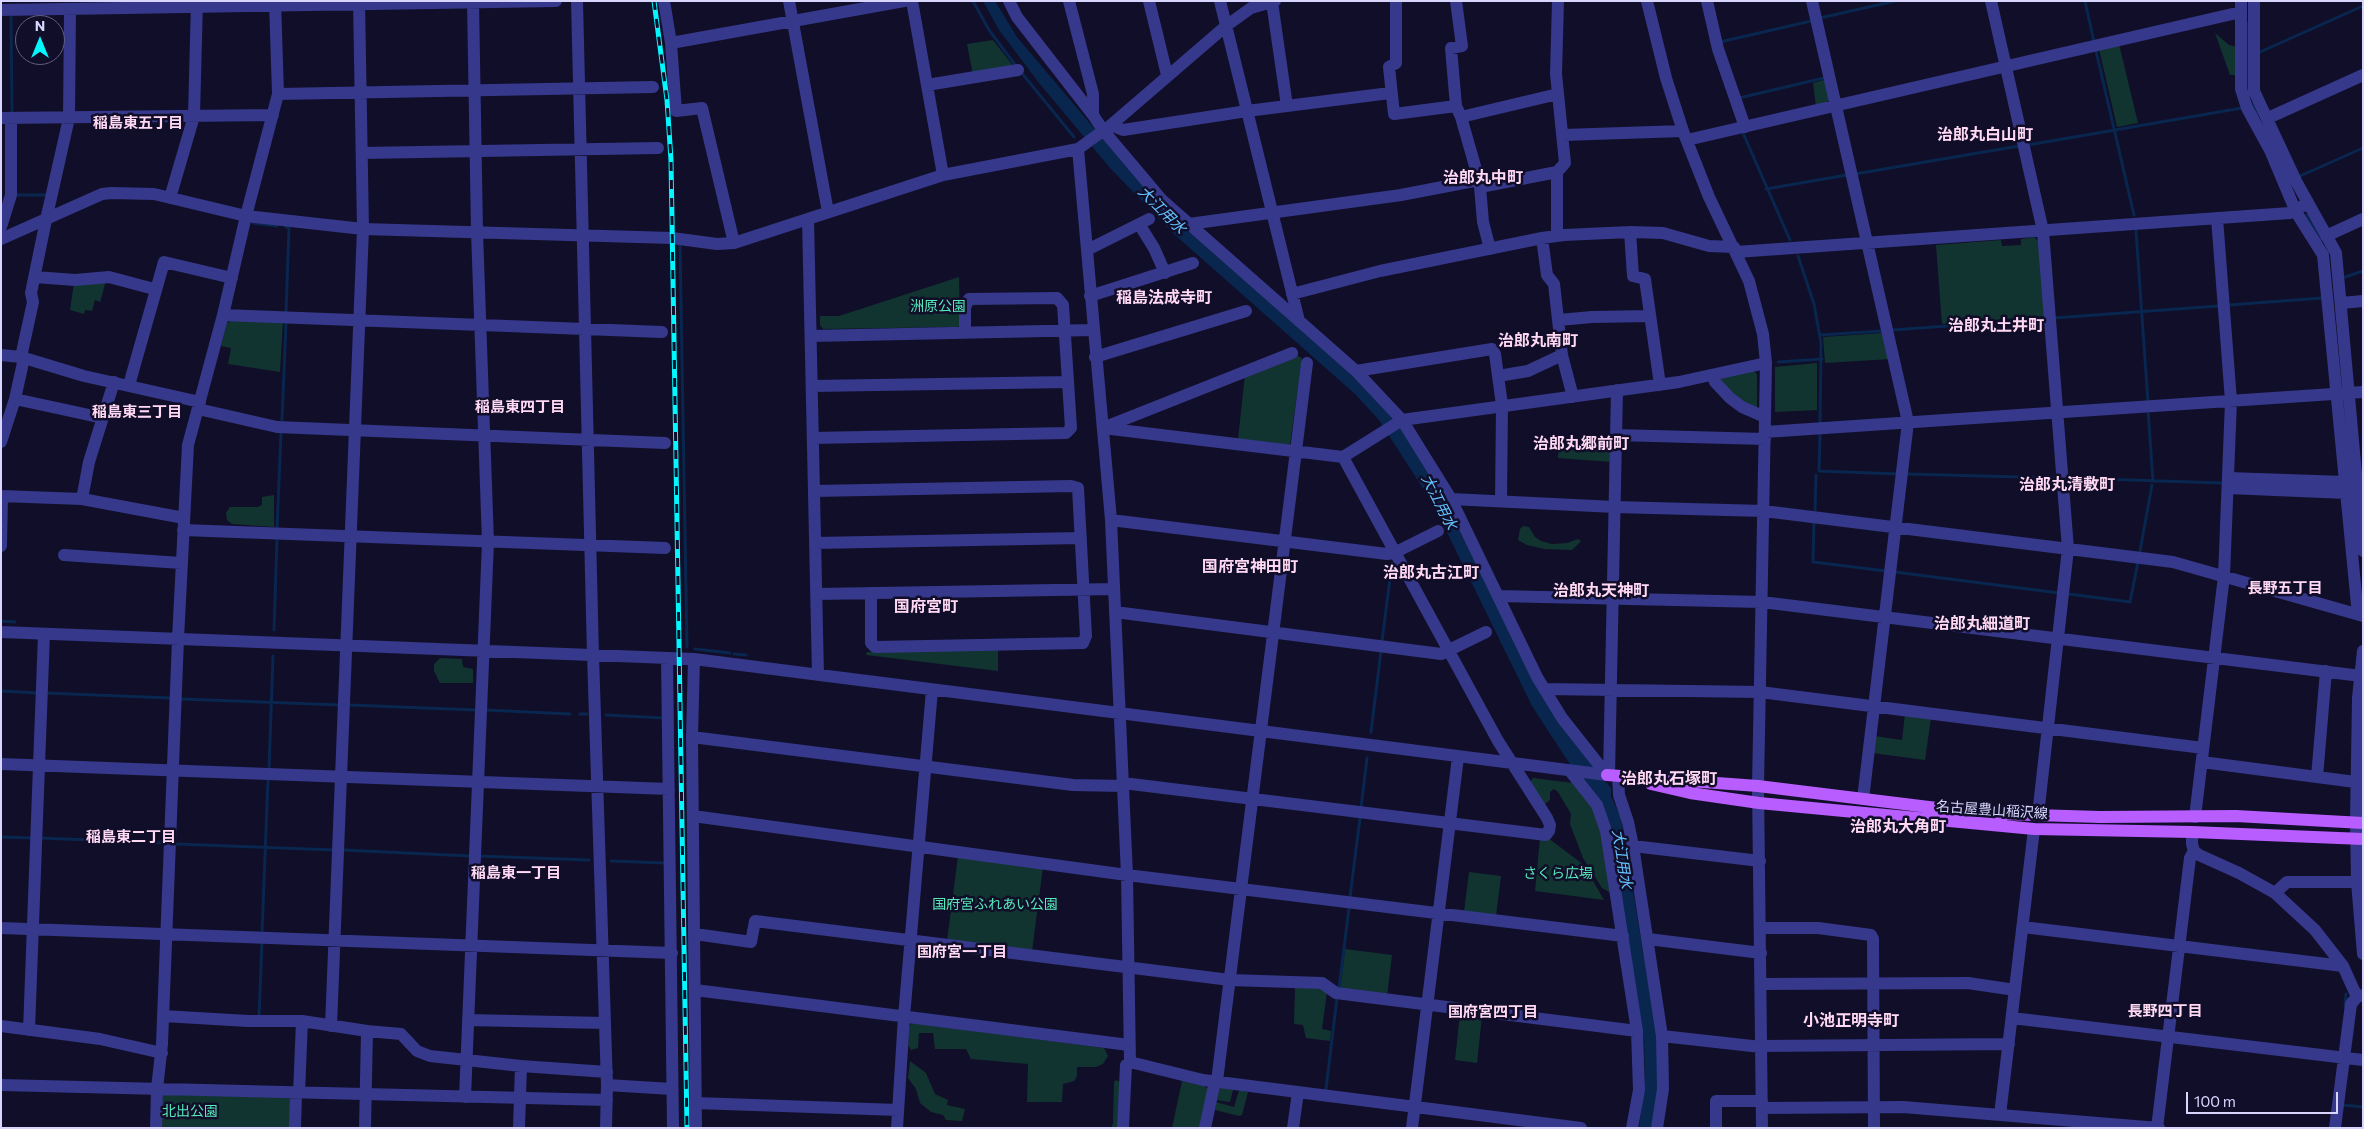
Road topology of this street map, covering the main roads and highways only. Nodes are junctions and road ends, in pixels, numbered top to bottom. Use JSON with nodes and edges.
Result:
{"nodes":[{"id":1,"x":2360,"y":822,"type":"edge"},
{"id":2,"x":2360,"y":839,"type":"edge"}],
"edges":[{"from":1,"to":2,"type":"main road","name":"名古屋豊山稲沢線"}]}
